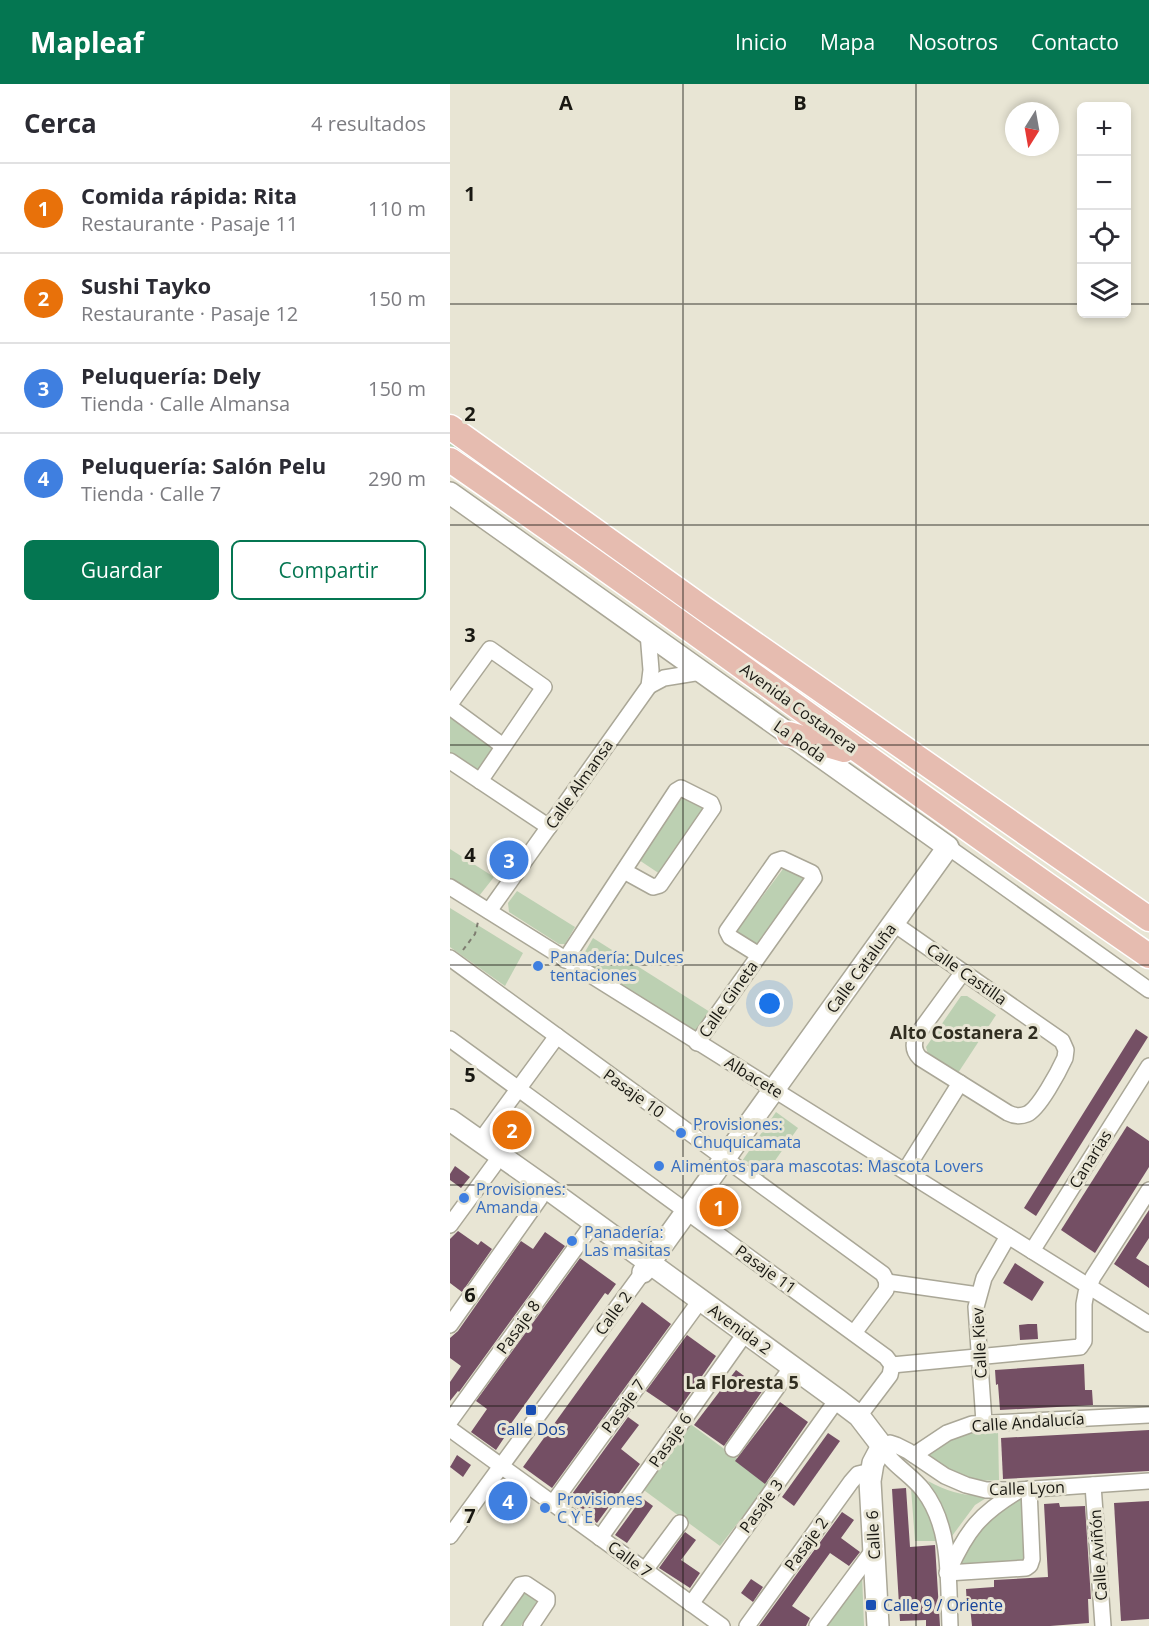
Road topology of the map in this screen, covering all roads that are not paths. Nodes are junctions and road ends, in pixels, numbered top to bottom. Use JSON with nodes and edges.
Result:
{"nodes":[{"id":1,"x":450,"y":427,"type":"edge"},
{"id":2,"x":450,"y":460,"type":"edge"},
{"id":3,"x":450,"y":493,"type":"edge"},
{"id":4,"x":648,"y":633,"type":"junction"},
{"id":5,"x":701,"y":672,"type":"junction"},
{"id":6,"x":649,"y":686,"type":"junction"},
{"id":7,"x":450,"y":706,"type":"edge"},
{"id":8,"x":789,"y":734,"type":"junction"},
{"id":9,"x":504,"y":746,"type":"junction"},
{"id":10,"x":866,"y":757,"type":"junction"},
{"id":11,"x":450,"y":761,"type":"edge"},
{"id":12,"x":480,"y":781,"type":"junction"},
{"id":13,"x":549,"y":827,"type":"junction"},
{"id":14,"x":948,"y":847,"type":"junction"},
{"id":15,"x":624,"y":871,"type":"junction"},
{"id":16,"x":450,"y":887,"type":"edge"},
{"id":17,"x":486,"y":910,"type":"junction"},
{"id":18,"x":1149,"y":919,"type":"edge"},
{"id":19,"x":893,"y":923,"type":"junction"},
{"id":20,"x":759,"y":955,"type":"junction"},
{"id":21,"x":1149,"y":956,"type":"edge"},
{"id":22,"x":452,"y":960,"type":"edge"},
{"id":23,"x":566,"y":960,"type":"junction"},
{"id":24,"x":963,"y":972,"type":"junction"},
{"id":25,"x":1149,"y":990,"type":"edge"},
{"id":26,"x":557,"y":1036,"type":"junction"},
{"id":27,"x":450,"y":1040,"type":"edge"},
{"id":28,"x":697,"y":1043,"type":"junction"},
{"id":29,"x":1149,"y":1066,"type":"edge"},
{"id":30,"x":960,"y":1083,"type":"junction"},
{"id":31,"x":1144,"y":1086,"type":"edge"},
{"id":32,"x":518,"y":1089,"type":"junction"},
{"id":33,"x":774,"y":1090,"type":"junction"},
{"id":34,"x":450,"y":1120,"type":"edge"},
{"id":35,"x":450,"y":1135,"type":"edge"},
{"id":36,"x":481,"y":1140,"type":"junction"},
{"id":37,"x":724,"y":1159,"type":"junction"},
{"id":38,"x":494,"y":1165,"type":"junction"},
{"id":39,"x":905,"y":1171,"type":"junction"},
{"id":40,"x":1149,"y":1190,"type":"edge"},
{"id":41,"x":540,"y":1198,"type":"junction"},
{"id":42,"x":686,"y":1211,"type":"junction"},
{"id":43,"x":450,"y":1225,"type":"edge"},
{"id":44,"x":587,"y":1232,"type":"junction"},
{"id":45,"x":1008,"y":1236,"type":"junction"},
{"id":46,"x":1032,"y":1251,"type":"junction"},
{"id":47,"x":646,"y":1268,"type":"junction"},
{"id":48,"x":887,"y":1282,"type":"junction"},
{"id":49,"x":1089,"y":1287,"type":"junction"},
{"id":50,"x":978,"y":1295,"type":"junction"},
{"id":51,"x":694,"y":1309,"type":"junction"},
{"id":52,"x":1146,"y":1317,"type":"edge"},
{"id":53,"x":450,"y":1324,"type":"edge"},
{"id":54,"x":854,"y":1333,"type":"junction"},
{"id":55,"x":739,"y":1342,"type":"junction"},
{"id":56,"x":979,"y":1356,"type":"junction"},
{"id":57,"x":892,"y":1365,"type":"junction"},
{"id":58,"x":786,"y":1376,"type":"junction"},
{"id":59,"x":831,"y":1408,"type":"junction"},
{"id":60,"x":1149,"y":1414,"type":"edge"},
{"id":61,"x":859,"y":1416,"type":"junction"},
{"id":62,"x":450,"y":1421,"type":"edge"},
{"id":63,"x":984,"y":1422,"type":"junction"},
{"id":64,"x":450,"y":1429,"type":"edge"},
{"id":65,"x":882,"y":1446,"type":"junction"},
{"id":66,"x":733,"y":1449,"type":"dead end"},
{"id":67,"x":914,"y":1455,"type":"junction"},
{"id":68,"x":502,"y":1466,"type":"junction"},
{"id":69,"x":871,"y":1471,"type":"junction"},
{"id":70,"x":1149,"y":1481,"type":"edge"},
{"id":71,"x":1094,"y":1485,"type":"junction"},
{"id":72,"x":1024,"y":1490,"type":"junction"},
{"id":73,"x":553,"y":1503,"type":"junction"},
{"id":74,"x":680,"y":1523,"type":"dead end"},
{"id":75,"x":450,"y":1536,"type":"edge"},
{"id":76,"x":600,"y":1538,"type":"junction"},
{"id":77,"x":874,"y":1549,"type":"junction"},
{"id":78,"x":645,"y":1570,"type":"junction"},
{"id":79,"x":947,"y":1573,"type":"junction"},
{"id":80,"x":692,"y":1604,"type":"junction"},
{"id":81,"x":491,"y":1626,"type":"edge"},
{"id":82,"x":531,"y":1626,"type":"edge"},
{"id":83,"x":722,"y":1626,"type":"edge"},
{"id":84,"x":747,"y":1626,"type":"edge"},
{"id":85,"x":817,"y":1626,"type":"edge"},
{"id":86,"x":879,"y":1626,"type":"edge"},
{"id":87,"x":950,"y":1626,"type":"edge"},
{"id":88,"x":1103,"y":1626,"type":"edge"}],
"edges":[{"from":1,"to":18,"type":"main road","name":"Avenida Costanera"},
{"from":2,"to":10,"type":"main road","name":"Avenida Costanera"},
{"from":3,"to":4,"type":"street","name":"La Roda"},
{"from":4,"to":5,"type":"street","name":"La Roda"},
{"from":4,"to":6,"type":"street"},
{"from":5,"to":6,"type":"street"},
{"from":5,"to":8,"type":"street","name":"La Roda"},
{"from":6,"to":13,"type":"street","name":"Calle Almansa"},
{"from":7,"to":9,"type":"street"},
{"from":7,"to":9,"type":"street"},
{"from":8,"to":10,"type":"main road"},
{"from":8,"to":14,"type":"street","name":"La Roda"},
{"from":9,"to":12,"type":"street"},
{"from":10,"to":21,"type":"main road","name":"Avenida Costanera"},
{"from":11,"to":12,"type":"street"},
{"from":12,"to":13,"type":"street"},
{"from":13,"to":17,"type":"street","name":"Calle Almansa"},
{"from":14,"to":19,"type":"street","name":"Calle Cataluña"},
{"from":14,"to":25,"type":"street","name":"La Roda"},
{"from":15,"to":15,"type":"street"},
{"from":15,"to":23,"type":"street"},
{"from":16,"to":17,"type":"street","name":"Albacete"},
{"from":17,"to":23,"type":"street","name":"Albacete"},
{"from":19,"to":24,"type":"street","name":"Calle Castilla"},
{"from":19,"to":33,"type":"street","name":"Calle Cataluña"},
{"from":20,"to":20,"type":"street","name":"Calle Gineta"},
{"from":20,"to":28,"type":"street","name":"Calle Gineta"},
{"from":22,"to":26,"type":"street","name":"Pasaje 10"},
{"from":23,"to":28,"type":"street","name":"Albacete"},
{"from":24,"to":30,"type":"street"},
{"from":24,"to":30,"type":"street","name":"Calle Castilla"},
{"from":26,"to":32,"type":"street"},
{"from":26,"to":37,"type":"street","name":"Pasaje 10"},
{"from":27,"to":32,"type":"street","name":"Pasaje 11"},
{"from":28,"to":33,"type":"street","name":"Albacete"},
{"from":29,"to":31,"type":"street","name":"Canarias"},
{"from":30,"to":39,"type":"street"},
{"from":31,"to":46,"type":"street","name":"Canarias"},
{"from":32,"to":36,"type":"street"},
{"from":32,"to":42,"type":"street","name":"Pasaje 11"},
{"from":33,"to":37,"type":"street","name":"Calle 2"},
{"from":33,"to":39,"type":"street","name":"Albacete"},
{"from":34,"to":36,"type":"street","name":"Avenida 2"},
{"from":35,"to":38,"type":"street","name":"Avenida 2"},
{"from":36,"to":47,"type":"street","name":"Avenida 2"},
{"from":37,"to":42,"type":"street","name":"Calle 2"},
{"from":37,"to":48,"type":"street","name":"Pasaje 10"},
{"from":38,"to":41,"type":"street","name":"Avenida 2"},
{"from":38,"to":43,"type":"street"},
{"from":39,"to":45,"type":"street","name":"Albacete"},
{"from":40,"to":49,"type":"street"},
{"from":41,"to":44,"type":"street","name":"Avenida 2"},
{"from":41,"to":53,"type":"street"},
{"from":42,"to":47,"type":"street","name":"Calle 2"},
{"from":42,"to":54,"type":"street","name":"Pasaje 11"},
{"from":44,"to":47,"type":"street","name":"Avenida 2"},
{"from":44,"to":62,"type":"street","name":"Pasaje 8"},
{"from":45,"to":46,"type":"street","name":"Albacete"},
{"from":45,"to":50,"type":"street","name":"Calle Kiev"},
{"from":46,"to":49,"type":"street","name":"Albacete"},
{"from":47,"to":51,"type":"street","name":"Avenida 2"},
{"from":47,"to":61,"type":"street","name":"Avenida 2"},
{"from":47,"to":68,"type":"street","name":"Calle 2"},
{"from":48,"to":50,"type":"street"},
{"from":48,"to":54,"type":"street"},
{"from":49,"to":52,"type":"street","name":"Albacete"},
{"from":49,"to":56,"type":"street"},
{"from":50,"to":56,"type":"street","name":"Calle Kiev"},
{"from":51,"to":55,"type":"street","name":"Avenida 2"},
{"from":51,"to":73,"type":"street","name":"Pasaje 7"},
{"from":54,"to":57,"type":"street","name":"Pasaje 11"},
{"from":55,"to":58,"type":"street","name":"Avenida 2"},
{"from":55,"to":76,"type":"street","name":"Pasaje 6"},
{"from":56,"to":57,"type":"street"},
{"from":56,"to":63,"type":"street","name":"Calle Kiev"},
{"from":57,"to":61,"type":"street"},
{"from":58,"to":59,"type":"street","name":"Avenida 2"},
{"from":58,"to":66,"type":"street"},
{"from":59,"to":65,"type":"street","name":"Avenida 2"},
{"from":59,"to":80,"type":"street","name":"Pasaje 3"},
{"from":60,"to":63,"type":"street","name":"Calle Andalucía"},
{"from":61,"to":65,"type":"street","name":"Avenida 2"},
{"from":63,"to":67,"type":"street","name":"Calle Andalucía"},
{"from":64,"to":68,"type":"street","name":"Calle 7"},
{"from":65,"to":67,"type":"street","name":"Calle Lyon"},
{"from":65,"to":69,"type":"street","name":"Calle 6"},
{"from":65,"to":79,"type":"street"},
{"from":67,"to":72,"type":"street","name":"Calle Lyon"},
{"from":68,"to":73,"type":"street","name":"Calle 7"},
{"from":68,"to":75,"type":"street","name":"Calle 2"},
{"from":69,"to":77,"type":"street","name":"Calle 6"},
{"from":69,"to":84,"type":"street","name":"Pasaje 2"},
{"from":70,"to":71,"type":"street","name":"Calle Lyon"},
{"from":71,"to":72,"type":"street","name":"Calle Lyon"},
{"from":71,"to":88,"type":"street","name":"Calle Aviñón"},
{"from":72,"to":79,"type":"street"},
{"from":72,"to":79,"type":"street"},
{"from":73,"to":76,"type":"street","name":"Calle 7"},
{"from":74,"to":78,"type":"street"},
{"from":76,"to":78,"type":"street","name":"Calle 7"},
{"from":77,"to":85,"type":"street"},
{"from":77,"to":86,"type":"street","name":"Calle 6"},
{"from":78,"to":80,"type":"street","name":"Calle 7"},
{"from":79,"to":87,"type":"street"},
{"from":80,"to":83,"type":"street","name":"Calle 7"},
{"from":81,"to":82,"type":"street"}]}
